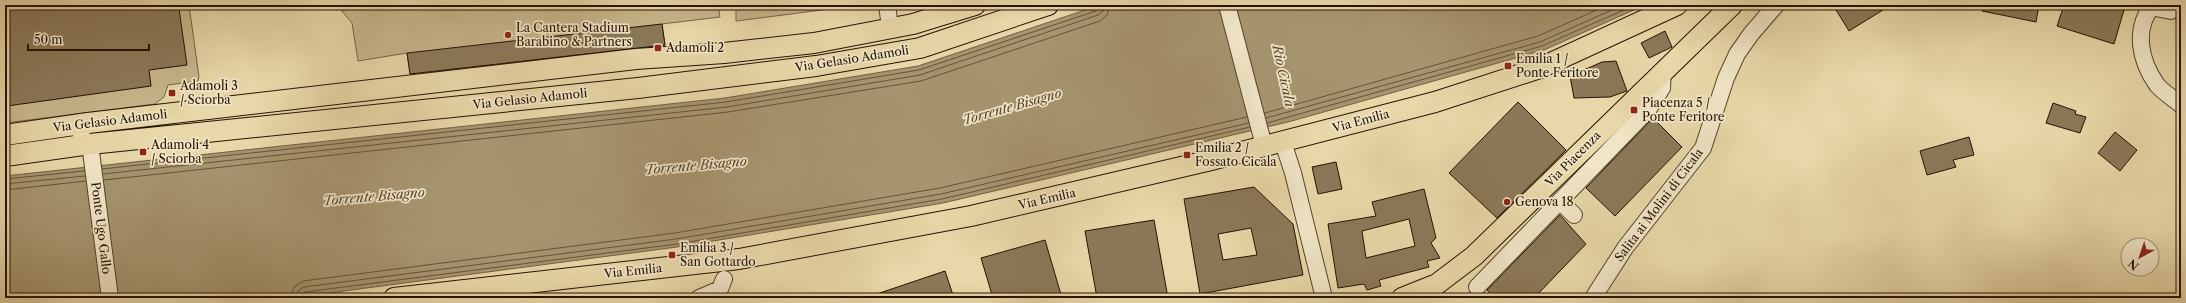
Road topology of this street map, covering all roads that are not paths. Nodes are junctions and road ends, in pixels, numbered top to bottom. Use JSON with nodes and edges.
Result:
{"nodes":[{"id":1,"x":975,"y":5,"type":"edge"},
{"id":2,"x":1048,"y":5,"type":"edge"},
{"id":3,"x":1227,"y":5,"type":"edge"},
{"id":4,"x":1677,"y":5,"type":"edge"},
{"id":5,"x":1776,"y":5,"type":"edge"},
{"id":6,"x":2181,"y":5,"type":"edge"},
{"id":7,"x":890,"y":6,"type":"edge"},
{"id":8,"x":2152,"y":6,"type":"edge"},
{"id":9,"x":1725,"y":8,"type":"edge"},
{"id":10,"x":890,"y":28,"type":"junction"},
{"id":11,"x":1663,"y":70,"type":"junction"},
{"id":12,"x":2181,"y":105,"type":"edge"},
{"id":13,"x":68,"y":125,"type":"junction"},
{"id":14,"x":5,"y":134,"type":"edge"},
{"id":15,"x":1261,"y":137,"type":"junction"},
{"id":16,"x":1284,"y":142,"type":"junction"},
{"id":17,"x":91,"y":151,"type":"junction"},
{"id":18,"x":5,"y":156,"type":"edge"},
{"id":19,"x":1560,"y":201,"type":"junction"},
{"id":20,"x":1574,"y":215,"type":"dead end"},
{"id":21,"x":724,"y":279,"type":"dead end"},
{"id":22,"x":1477,"y":287,"type":"dead end"},
{"id":23,"x":110,"y":298,"type":"edge"},
{"id":24,"x":394,"y":298,"type":"edge"},
{"id":25,"x":699,"y":298,"type":"edge"},
{"id":26,"x":1324,"y":298,"type":"edge"},
{"id":27,"x":1402,"y":298,"type":"edge"},
{"id":28,"x":1593,"y":298,"type":"edge"}],
"edges":[{"from":1,"to":10,"type":"main road","name":"Via Gelasio Adamoli"},
{"from":2,"to":17,"type":"main road","name":"Via Gelasio Adamoli"},
{"from":3,"to":15,"type":"street"},
{"from":4,"to":16,"type":"main road","name":"Via Emilia"},
{"from":5,"to":28,"type":"street","name":"Salita ai Molini di Cicala"},
{"from":6,"to":8,"type":"street"},
{"from":7,"to":10,"type":"street"},
{"from":8,"to":12,"type":"street"},
{"from":9,"to":11,"type":"main road","name":"Via Piacenza"},
{"from":10,"to":13,"type":"main road","name":"Via Gelasio Adamoli"},
{"from":11,"to":19,"type":"street","name":"Via Piacenza"},
{"from":11,"to":27,"type":"main road","name":"Via Piacenza"},
{"from":13,"to":14,"type":"main road","name":"Via Gelasio Adamoli"},
{"from":13,"to":17,"type":"street"},
{"from":15,"to":16,"type":"main road","name":"Via Emilia"},
{"from":15,"to":24,"type":"main road","name":"Via Emilia"},
{"from":16,"to":26,"type":"street"},
{"from":17,"to":18,"type":"main road","name":"Via Gelasio Adamoli"},
{"from":17,"to":23,"type":"street","name":"Ponte Ugo Gallo"},
{"from":19,"to":20,"type":"street"},
{"from":19,"to":22,"type":"street","name":"Via Piacenza"},
{"from":21,"to":25,"type":"street"}]}
